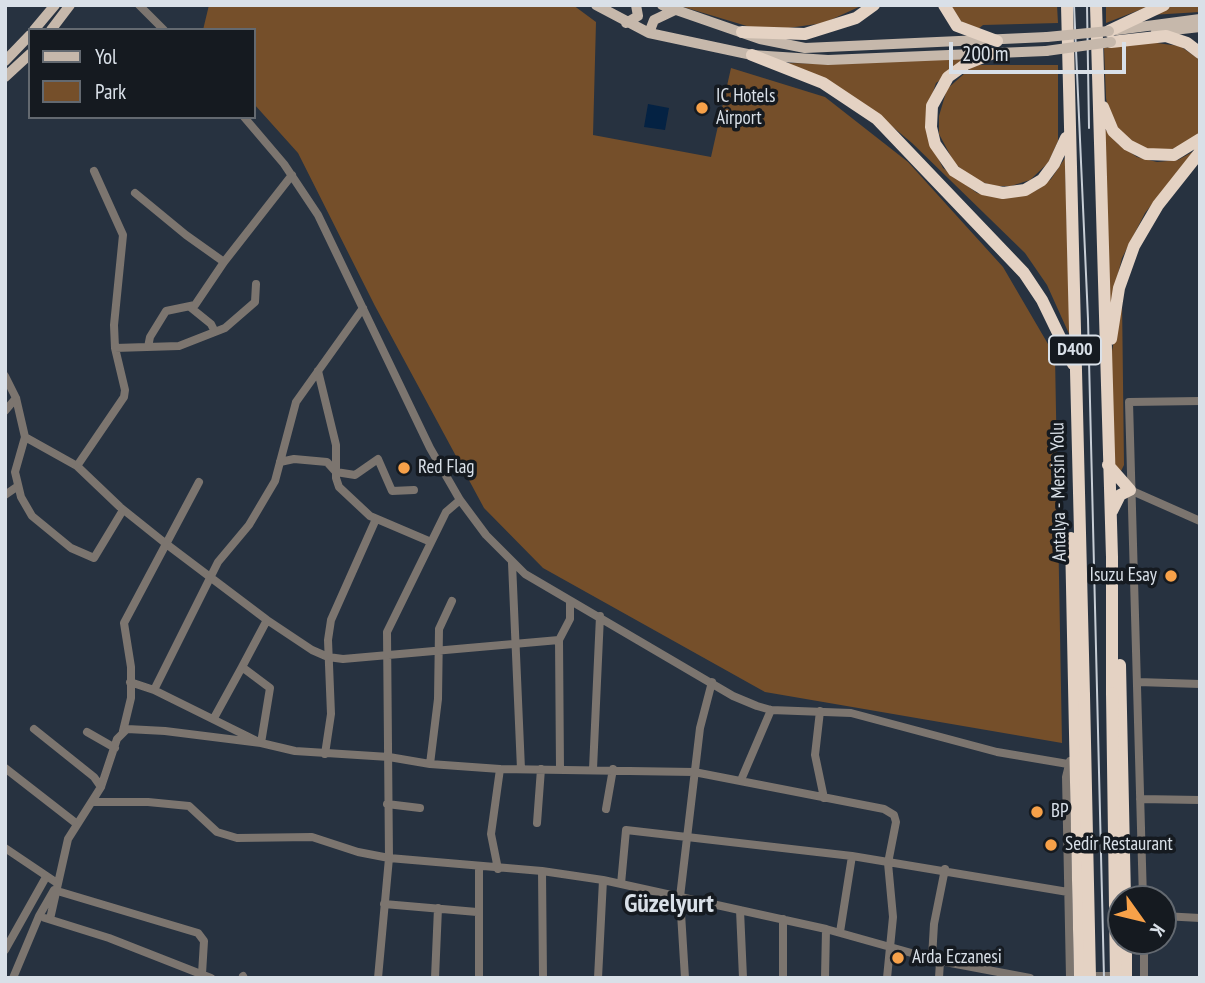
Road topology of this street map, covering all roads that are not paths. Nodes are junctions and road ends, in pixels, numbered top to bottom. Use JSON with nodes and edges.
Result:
{"nodes":[{"id":1,"x":55,"y":5,"type":"edge"},
{"id":2,"x":71,"y":5,"type":"edge"},
{"id":3,"x":139,"y":5,"type":"edge"},
{"id":4,"x":596,"y":5,"type":"edge"},
{"id":5,"x":636,"y":5,"type":"edge"},
{"id":6,"x":663,"y":5,"type":"edge"},
{"id":7,"x":874,"y":5,"type":"edge"},
{"id":8,"x":944,"y":5,"type":"edge"},
{"id":9,"x":1067,"y":5,"type":"edge"},
{"id":10,"x":1164,"y":5,"type":"edge"},
{"id":11,"x":1097,"y":8,"type":"edge"},
{"id":12,"x":676,"y":10,"type":"junction"},
{"id":13,"x":1200,"y":19,"type":"edge"},
{"id":14,"x":626,"y":23,"type":"junction"},
{"id":15,"x":1200,"y":27,"type":"edge"},
{"id":16,"x":36,"y":28,"type":"edge"},
{"id":17,"x":53,"y":28,"type":"edge"},
{"id":18,"x":162,"y":28,"type":"edge"},
{"id":19,"x":743,"y":32,"type":"junction"},
{"id":20,"x":649,"y":33,"type":"junction"},
{"id":21,"x":28,"y":37,"type":"edge"},
{"id":22,"x":1110,"y":37,"type":"junction"},
{"id":23,"x":997,"y":41,"type":"junction"},
{"id":24,"x":1200,"y":53,"type":"edge"},
{"id":25,"x":991,"y":54,"type":"junction"},
{"id":26,"x":752,"y":55,"type":"junction"},
{"id":27,"x":28,"y":56,"type":"edge"},
{"id":28,"x":5,"y":61,"type":"edge"},
{"id":29,"x":5,"y":76,"type":"edge"},
{"id":30,"x":1099,"y":93,"type":"junction"},
{"id":31,"x":246,"y":119,"type":"edge"},
{"id":32,"x":1069,"y":127,"type":"junction"},
{"id":33,"x":1200,"y":139,"type":"edge"},
{"id":34,"x":1200,"y":152,"type":"edge"},
{"id":35,"x":94,"y":171,"type":"dead end"},
{"id":36,"x":292,"y":175,"type":"junction"},
{"id":37,"x":135,"y":193,"type":"dead end"},
{"id":38,"x":224,"y":261,"type":"junction"},
{"id":39,"x":256,"y":284,"type":"dead end"},
{"id":40,"x":190,"y":307,"type":"junction"},
{"id":41,"x":363,"y":308,"type":"junction"},
{"id":42,"x":215,"y":332,"type":"junction"},
{"id":43,"x":148,"y":347,"type":"junction"},
{"id":44,"x":115,"y":348,"type":"junction"},
{"id":45,"x":318,"y":371,"type":"junction"},
{"id":46,"x":1076,"y":371,"type":"junction"},
{"id":47,"x":1105,"y":371,"type":"junction"},
{"id":48,"x":5,"y":376,"type":"edge"},
{"id":49,"x":16,"y":398,"type":"junction"},
{"id":50,"x":1200,"y":401,"type":"edge"},
{"id":51,"x":5,"y":411,"type":"edge"},
{"id":52,"x":25,"y":437,"type":"junction"},
{"id":53,"x":280,"y":462,"type":"junction"},
{"id":54,"x":1108,"y":465,"type":"junction"},
{"id":55,"x":77,"y":466,"type":"junction"},
{"id":56,"x":336,"y":472,"type":"junction"},
{"id":57,"x":199,"y":482,"type":"dead end"},
{"id":58,"x":18,"y":486,"type":"junction"},
{"id":59,"x":1130,"y":490,"type":"junction"},
{"id":60,"x":414,"y":491,"type":"dead end"},
{"id":61,"x":5,"y":495,"type":"edge"},
{"id":62,"x":460,"y":500,"type":"junction"},
{"id":63,"x":1078,"y":503,"type":"junction"},
{"id":64,"x":123,"y":510,"type":"junction"},
{"id":65,"x":1111,"y":515,"type":"junction"},
{"id":66,"x":376,"y":519,"type":"junction"},
{"id":67,"x":1200,"y":521,"type":"edge"},
{"id":68,"x":165,"y":542,"type":"junction"},
{"id":69,"x":431,"y":542,"type":"junction"},
{"id":70,"x":1112,"y":557,"type":"junction"},
{"id":71,"x":512,"y":563,"type":"junction"},
{"id":72,"x":210,"y":576,"type":"junction"},
{"id":73,"x":452,"y":601,"type":"dead end"},
{"id":74,"x":570,"y":601,"type":"junction"},
{"id":75,"x":600,"y":615,"type":"junction"},
{"id":76,"x":267,"y":620,"type":"junction"},
{"id":77,"x":559,"y":640,"type":"junction"},
{"id":78,"x":515,"y":643,"type":"junction"},
{"id":79,"x":438,"y":650,"type":"junction"},
{"id":80,"x":388,"y":654,"type":"junction"},
{"id":81,"x":328,"y":657,"type":"junction"},
{"id":82,"x":242,"y":667,"type":"junction"},
{"id":83,"x":130,"y":682,"type":"junction"},
{"id":84,"x":712,"y":682,"type":"junction"},
{"id":85,"x":1138,"y":682,"type":"junction"},
{"id":86,"x":1200,"y":684,"type":"edge"},
{"id":87,"x":154,"y":690,"type":"junction"},
{"id":88,"x":771,"y":710,"type":"junction"},
{"id":89,"x":820,"y":710,"type":"junction"},
{"id":90,"x":214,"y":718,"type":"junction"},
{"id":91,"x":34,"y":729,"type":"dead end"},
{"id":92,"x":87,"y":732,"type":"dead end"},
{"id":93,"x":123,"y":732,"type":"junction"},
{"id":94,"x":261,"y":743,"type":"junction"},
{"id":95,"x":114,"y":748,"type":"junction"},
{"id":96,"x":1074,"y":752,"type":"junction"},
{"id":97,"x":325,"y":754,"type":"junction"},
{"id":98,"x":389,"y":757,"type":"junction"},
{"id":99,"x":430,"y":764,"type":"junction"},
{"id":100,"x":1068,"y":764,"type":"junction"},
{"id":101,"x":5,"y":768,"type":"edge"},
{"id":102,"x":500,"y":769,"type":"junction"},
{"id":103,"x":521,"y":769,"type":"junction"},
{"id":104,"x":541,"y":769,"type":"junction"},
{"id":105,"x":560,"y":769,"type":"junction"},
{"id":106,"x":593,"y":769,"type":"junction"},
{"id":107,"x":613,"y":769,"type":"junction"},
{"id":108,"x":694,"y":772,"type":"junction"},
{"id":109,"x":741,"y":780,"type":"junction"},
{"id":110,"x":101,"y":787,"type":"junction"},
{"id":111,"x":824,"y":798,"type":"junction"},
{"id":112,"x":1140,"y":799,"type":"junction"},
{"id":113,"x":1200,"y":800,"type":"edge"},
{"id":114,"x":92,"y":802,"type":"junction"},
{"id":115,"x":387,"y":804,"type":"junction"},
{"id":116,"x":420,"y":808,"type":"dead end"},
{"id":117,"x":606,"y":809,"type":"dead end"},
{"id":118,"x":537,"y":823,"type":"dead end"},
{"id":119,"x":77,"y":824,"type":"junction"},
{"id":120,"x":688,"y":837,"type":"junction"},
{"id":121,"x":5,"y":848,"type":"edge"},
{"id":122,"x":852,"y":856,"type":"junction"},
{"id":123,"x":389,"y":858,"type":"junction"},
{"id":124,"x":888,"y":863,"type":"junction"},
{"id":125,"x":479,"y":868,"type":"junction"},
{"id":126,"x":498,"y":869,"type":"junction"},
{"id":127,"x":945,"y":869,"type":"junction"},
{"id":128,"x":542,"y":871,"type":"junction"},
{"id":129,"x":46,"y":877,"type":"junction"},
{"id":130,"x":603,"y":880,"type":"junction"},
{"id":131,"x":621,"y":884,"type":"junction"},
{"id":132,"x":1125,"y":885,"type":"edge"},
{"id":133,"x":1143,"y":885,"type":"edge"},
{"id":134,"x":56,"y":887,"type":"junction"},
{"id":135,"x":1069,"y":892,"type":"junction"},
{"id":136,"x":680,"y":898,"type":"junction"},
{"id":137,"x":384,"y":904,"type":"junction"},
{"id":138,"x":438,"y":908,"type":"junction"},
{"id":139,"x":740,"y":910,"type":"junction"},
{"id":140,"x":477,"y":912,"type":"junction"},
{"id":141,"x":39,"y":916,"type":"junction"},
{"id":142,"x":1177,"y":917,"type":"edge"},
{"id":143,"x":1200,"y":918,"type":"edge"},
{"id":144,"x":50,"y":919,"type":"junction"},
{"id":145,"x":783,"y":919,"type":"junction"},
{"id":146,"x":826,"y":929,"type":"junction"},
{"id":147,"x":840,"y":932,"type":"junction"},
{"id":148,"x":889,"y":945,"type":"junction"},
{"id":149,"x":5,"y":950,"type":"edge"},
{"id":150,"x":1126,"y":955,"type":"edge"},
{"id":151,"x":1144,"y":955,"type":"edge"},
{"id":152,"x":936,"y":959,"type":"junction"},
{"id":153,"x":202,"y":974,"type":"junction"},
{"id":154,"x":1125,"y":977,"type":"edge"},
{"id":155,"x":13,"y":978,"type":"edge"},
{"id":156,"x":211,"y":978,"type":"edge"},
{"id":157,"x":378,"y":978,"type":"edge"},
{"id":158,"x":435,"y":978,"type":"edge"},
{"id":159,"x":479,"y":978,"type":"edge"},
{"id":160,"x":543,"y":978,"type":"edge"},
{"id":161,"x":598,"y":978,"type":"edge"},
{"id":162,"x":685,"y":978,"type":"edge"},
{"id":163,"x":743,"y":978,"type":"edge"},
{"id":164,"x":783,"y":978,"type":"edge"},
{"id":165,"x":825,"y":978,"type":"edge"},
{"id":166,"x":887,"y":978,"type":"edge"},
{"id":167,"x":939,"y":978,"type":"edge"},
{"id":168,"x":1030,"y":978,"type":"edge"},
{"id":169,"x":1070,"y":978,"type":"edge"},
{"id":170,"x":1080,"y":978,"type":"edge"},
{"id":171,"x":1090,"y":978,"type":"edge"},
{"id":172,"x":1143,"y":978,"type":"edge"}],
"edges":[{"from":1,"to":16,"type":"main road"},
{"from":2,"to":17,"type":"main road"},
{"from":3,"to":18,"type":"street"},
{"from":4,"to":14,"type":"main road"},
{"from":5,"to":14,"type":"main road"},
{"from":6,"to":12,"type":"main road"},
{"from":7,"to":19,"type":"highway"},
{"from":8,"to":23,"type":"highway"},
{"from":9,"to":32,"type":"highway","name":"Antalya - Mersin Yolu","number":"D400"},
{"from":10,"to":22,"type":"highway"},
{"from":11,"to":30,"type":"highway","number":"D400"},
{"from":12,"to":19,"type":"main road"},
{"from":12,"to":20,"type":"main road"},
{"from":13,"to":22,"type":"main road"},
{"from":14,"to":20,"type":"main road"},
{"from":15,"to":22,"type":"main road"},
{"from":19,"to":23,"type":"main road"},
{"from":20,"to":26,"type":"main road"},
{"from":21,"to":28,"type":"main road"},
{"from":22,"to":23,"type":"main road","bridge":true},
{"from":22,"to":24,"type":"highway"},
{"from":22,"to":25,"type":"main road","bridge":true},
{"from":25,"to":26,"type":"main road"},
{"from":25,"to":32,"type":"highway"},
{"from":26,"to":46,"type":"highway"},
{"from":27,"to":29,"type":"main road"},
{"from":30,"to":33,"type":"highway"},
{"from":30,"to":47,"type":"highway","number":"D400"},
{"from":31,"to":36,"type":"street"},
{"from":32,"to":46,"type":"highway","name":"Antalya - Mersin Yolu","number":"D400"},
{"from":34,"to":47,"type":"highway"},
{"from":35,"to":44,"type":"street"},
{"from":36,"to":38,"type":"street"},
{"from":36,"to":41,"type":"street"},
{"from":37,"to":38,"type":"street"},
{"from":38,"to":40,"type":"street"},
{"from":39,"to":42,"type":"street"},
{"from":40,"to":42,"type":"street"},
{"from":40,"to":43,"type":"street"},
{"from":41,"to":45,"type":"street"},
{"from":41,"to":62,"type":"street"},
{"from":42,"to":43,"type":"street"},
{"from":43,"to":44,"type":"street"},
{"from":44,"to":55,"type":"street"},
{"from":45,"to":53,"type":"street"},
{"from":45,"to":56,"type":"street"},
{"from":46,"to":63,"type":"highway","name":"Antalya - Mersin Yolu","number":"D400"},
{"from":47,"to":54,"type":"highway","number":"D400"},
{"from":48,"to":49,"type":"street"},
{"from":49,"to":51,"type":"street"},
{"from":49,"to":52,"type":"street"},
{"from":50,"to":59,"type":"street"},
{"from":52,"to":55,"type":"street"},
{"from":52,"to":58,"type":"street"},
{"from":53,"to":56,"type":"street"},
{"from":53,"to":72,"type":"street"},
{"from":54,"to":59,"type":"highway"},
{"from":54,"to":65,"type":"highway","number":"D400"},
{"from":55,"to":64,"type":"street"},
{"from":56,"to":60,"type":"street"},
{"from":56,"to":66,"type":"street"},
{"from":57,"to":68,"type":"street"},
{"from":58,"to":61,"type":"street"},
{"from":58,"to":64,"type":"street"},
{"from":59,"to":65,"type":"highway"},
{"from":59,"to":67,"type":"street"},
{"from":59,"to":85,"type":"street"},
{"from":62,"to":69,"type":"street"},
{"from":62,"to":71,"type":"street"},
{"from":63,"to":96,"type":"highway"},
{"from":63,"to":171,"type":"highway","name":"Antalya - Mersin Yolu","number":"D400","bridge":true},
{"from":64,"to":68,"type":"street"},
{"from":65,"to":70,"type":"highway","number":"D400"},
{"from":66,"to":69,"type":"street"},
{"from":66,"to":81,"type":"street"},
{"from":68,"to":72,"type":"street"},
{"from":68,"to":83,"type":"street"},
{"from":69,"to":80,"type":"street"},
{"from":70,"to":132,"type":"highway"},
{"from":70,"to":154,"type":"highway","number":"D400","bridge":true},
{"from":71,"to":74,"type":"street"},
{"from":71,"to":78,"type":"street"},
{"from":72,"to":76,"type":"street"},
{"from":72,"to":87,"type":"street"},
{"from":73,"to":79,"type":"street"},
{"from":74,"to":75,"type":"street"},
{"from":74,"to":77,"type":"street"},
{"from":75,"to":84,"type":"street"},
{"from":75,"to":106,"type":"street"},
{"from":76,"to":81,"type":"street"},
{"from":76,"to":82,"type":"street"},
{"from":77,"to":78,"type":"street"},
{"from":77,"to":105,"type":"street"},
{"from":78,"to":79,"type":"street"},
{"from":78,"to":103,"type":"street"},
{"from":79,"to":80,"type":"street"},
{"from":79,"to":99,"type":"street"},
{"from":80,"to":81,"type":"street"},
{"from":80,"to":98,"type":"street"},
{"from":81,"to":97,"type":"street"},
{"from":82,"to":90,"type":"street"},
{"from":82,"to":94,"type":"street"},
{"from":83,"to":87,"type":"street"},
{"from":83,"to":93,"type":"street"},
{"from":84,"to":88,"type":"street"},
{"from":84,"to":108,"type":"street"},
{"from":85,"to":86,"type":"street"},
{"from":85,"to":112,"type":"street"},
{"from":87,"to":90,"type":"street"},
{"from":88,"to":89,"type":"street"},
{"from":88,"to":109,"type":"street"},
{"from":89,"to":100,"type":"street"},
{"from":89,"to":111,"type":"street"},
{"from":90,"to":94,"type":"street"},
{"from":91,"to":110,"type":"street"},
{"from":92,"to":95,"type":"street"},
{"from":93,"to":94,"type":"street"},
{"from":93,"to":95,"type":"street"},
{"from":94,"to":97,"type":"street"},
{"from":95,"to":110,"type":"street"},
{"from":96,"to":100,"type":"street"},
{"from":96,"to":170,"type":"highway"},
{"from":97,"to":98,"type":"street"},
{"from":98,"to":99,"type":"street"},
{"from":98,"to":115,"type":"street"},
{"from":99,"to":102,"type":"street"},
{"from":100,"to":135,"type":"street"},
{"from":101,"to":119,"type":"street"},
{"from":102,"to":103,"type":"street"},
{"from":102,"to":126,"type":"street"},
{"from":103,"to":104,"type":"street"},
{"from":104,"to":105,"type":"street"},
{"from":104,"to":118,"type":"street"},
{"from":105,"to":106,"type":"street"},
{"from":106,"to":107,"type":"street"},
{"from":107,"to":108,"type":"street"},
{"from":107,"to":117,"type":"street"},
{"from":108,"to":109,"type":"street"},
{"from":108,"to":120,"type":"street"},
{"from":109,"to":111,"type":"street"},
{"from":110,"to":114,"type":"street"},
{"from":111,"to":124,"type":"street"},
{"from":112,"to":113,"type":"street"},
{"from":112,"to":133,"type":"street"},
{"from":114,"to":119,"type":"street"},
{"from":114,"to":123,"type":"street"},
{"from":115,"to":116,"type":"street"},
{"from":115,"to":123,"type":"street"},
{"from":119,"to":134,"type":"street"},
{"from":120,"to":122,"type":"street"},
{"from":120,"to":131,"type":"street"},
{"from":120,"to":136,"type":"street"},
{"from":121,"to":129,"type":"street"},
{"from":122,"to":124,"type":"street"},
{"from":122,"to":147,"type":"street"},
{"from":123,"to":125,"type":"street"},
{"from":123,"to":137,"type":"street"},
{"from":124,"to":127,"type":"street"},
{"from":124,"to":148,"type":"street"},
{"from":125,"to":126,"type":"street"},
{"from":125,"to":140,"type":"street"},
{"from":126,"to":128,"type":"street"},
{"from":127,"to":135,"type":"street"},
{"from":127,"to":152,"type":"street"},
{"from":128,"to":130,"type":"street"},
{"from":128,"to":160,"type":"street"},
{"from":129,"to":134,"type":"street"},
{"from":129,"to":149,"type":"street"},
{"from":130,"to":131,"type":"street"},
{"from":130,"to":161,"type":"street"},
{"from":131,"to":136,"type":"street"},
{"from":134,"to":141,"type":"street"},
{"from":134,"to":144,"type":"street"},
{"from":134,"to":153,"type":"street"},
{"from":135,"to":169,"type":"street"},
{"from":136,"to":139,"type":"street"},
{"from":136,"to":162,"type":"street"},
{"from":137,"to":138,"type":"street"},
{"from":137,"to":157,"type":"street"},
{"from":138,"to":140,"type":"street"},
{"from":138,"to":158,"type":"street"},
{"from":139,"to":145,"type":"street"},
{"from":139,"to":163,"type":"street"},
{"from":140,"to":159,"type":"street"},
{"from":141,"to":144,"type":"street"},
{"from":141,"to":155,"type":"street"},
{"from":142,"to":143,"type":"street"},
{"from":144,"to":153,"type":"street"},
{"from":145,"to":146,"type":"street"},
{"from":145,"to":164,"type":"street"},
{"from":146,"to":147,"type":"street"},
{"from":146,"to":165,"type":"street"},
{"from":147,"to":148,"type":"street"},
{"from":148,"to":152,"type":"street"},
{"from":148,"to":166,"type":"street"},
{"from":150,"to":154,"type":"highway"},
{"from":151,"to":172,"type":"street"},
{"from":152,"to":167,"type":"street"},
{"from":152,"to":168,"type":"street"},
{"from":153,"to":156,"type":"street"},
{"from":154,"to":170,"type":"street"}]}
